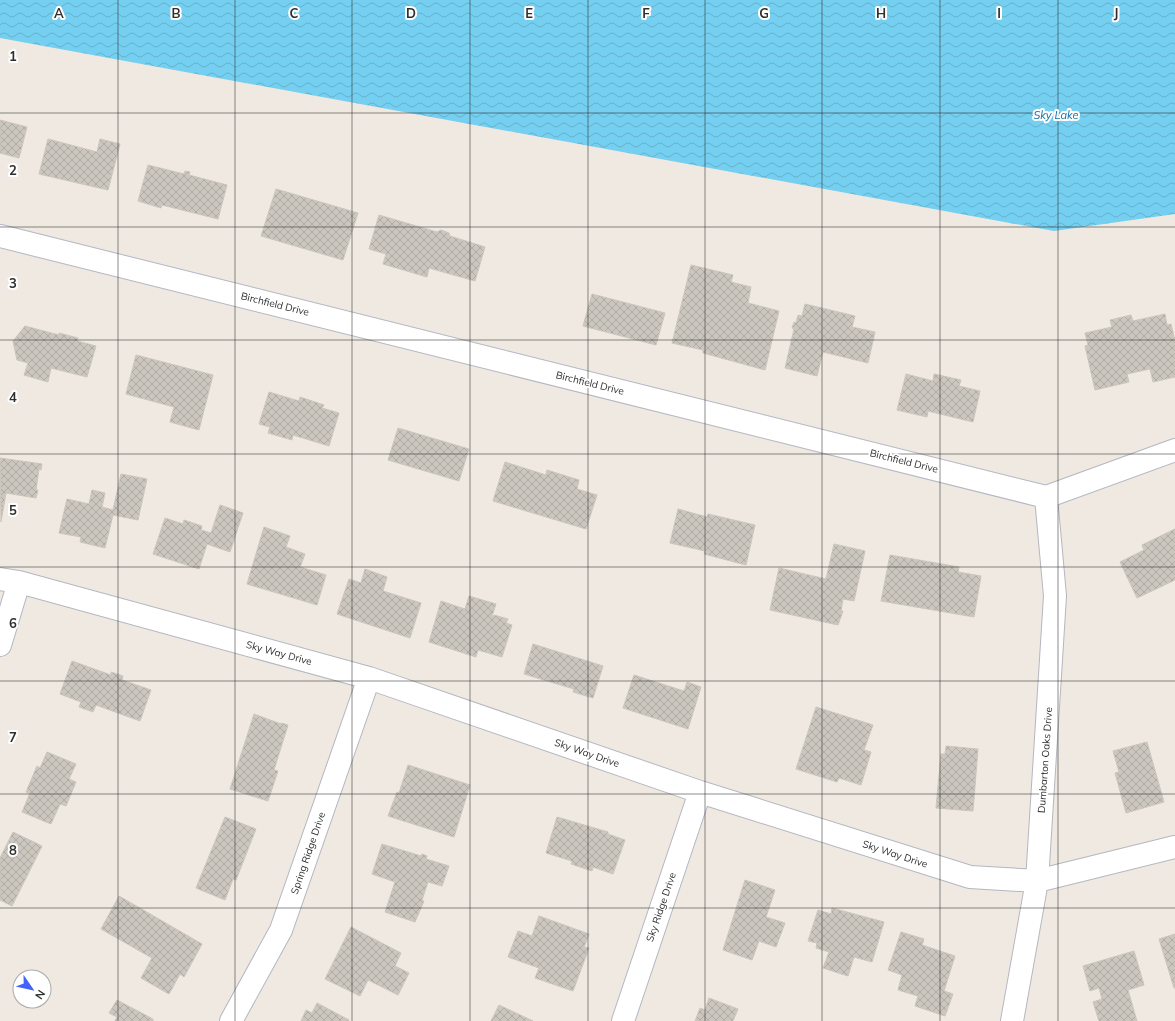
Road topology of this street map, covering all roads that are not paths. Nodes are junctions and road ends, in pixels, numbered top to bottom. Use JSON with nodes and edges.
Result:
{"nodes":[{"id":1,"x":0,"y":236,"type":"edge"},
{"id":2,"x":1175,"y":450,"type":"edge"},
{"id":3,"x":1046,"y":497,"type":"junction"},
{"id":4,"x":9,"y":581,"type":"edge"},
{"id":5,"x":0,"y":645,"type":"edge"},
{"id":6,"x":369,"y":678,"type":"junction"},
{"id":7,"x":700,"y":792,"type":"junction"},
{"id":8,"x":1175,"y":847,"type":"edge"},
{"id":9,"x":1037,"y":881,"type":"junction"},
{"id":10,"x":231,"y":1021,"type":"edge"},
{"id":11,"x":623,"y":1021,"type":"edge"},
{"id":12,"x":1012,"y":1021,"type":"edge"}],
"edges":[{"from":1,"to":3,"type":"street","name":"Birchfield Drive"},
{"from":2,"to":3,"type":"street"},
{"from":3,"to":9,"type":"street","name":"Dumbarton Oaks Drive"},
{"from":4,"to":5,"type":"street"},
{"from":4,"to":6,"type":"street","name":"Sky Way Drive"},
{"from":6,"to":7,"type":"street","name":"Sky Way Drive"},
{"from":6,"to":10,"type":"street","name":"Spring Ridge Drive"},
{"from":7,"to":9,"type":"street","name":"Sky Way Drive"},
{"from":7,"to":11,"type":"street","name":"Sky Ridge Drive"},
{"from":8,"to":9,"type":"street","name":"Sky Way Drive"},
{"from":9,"to":12,"type":"street","name":"Dumbarton Oaks Drive"}]}
